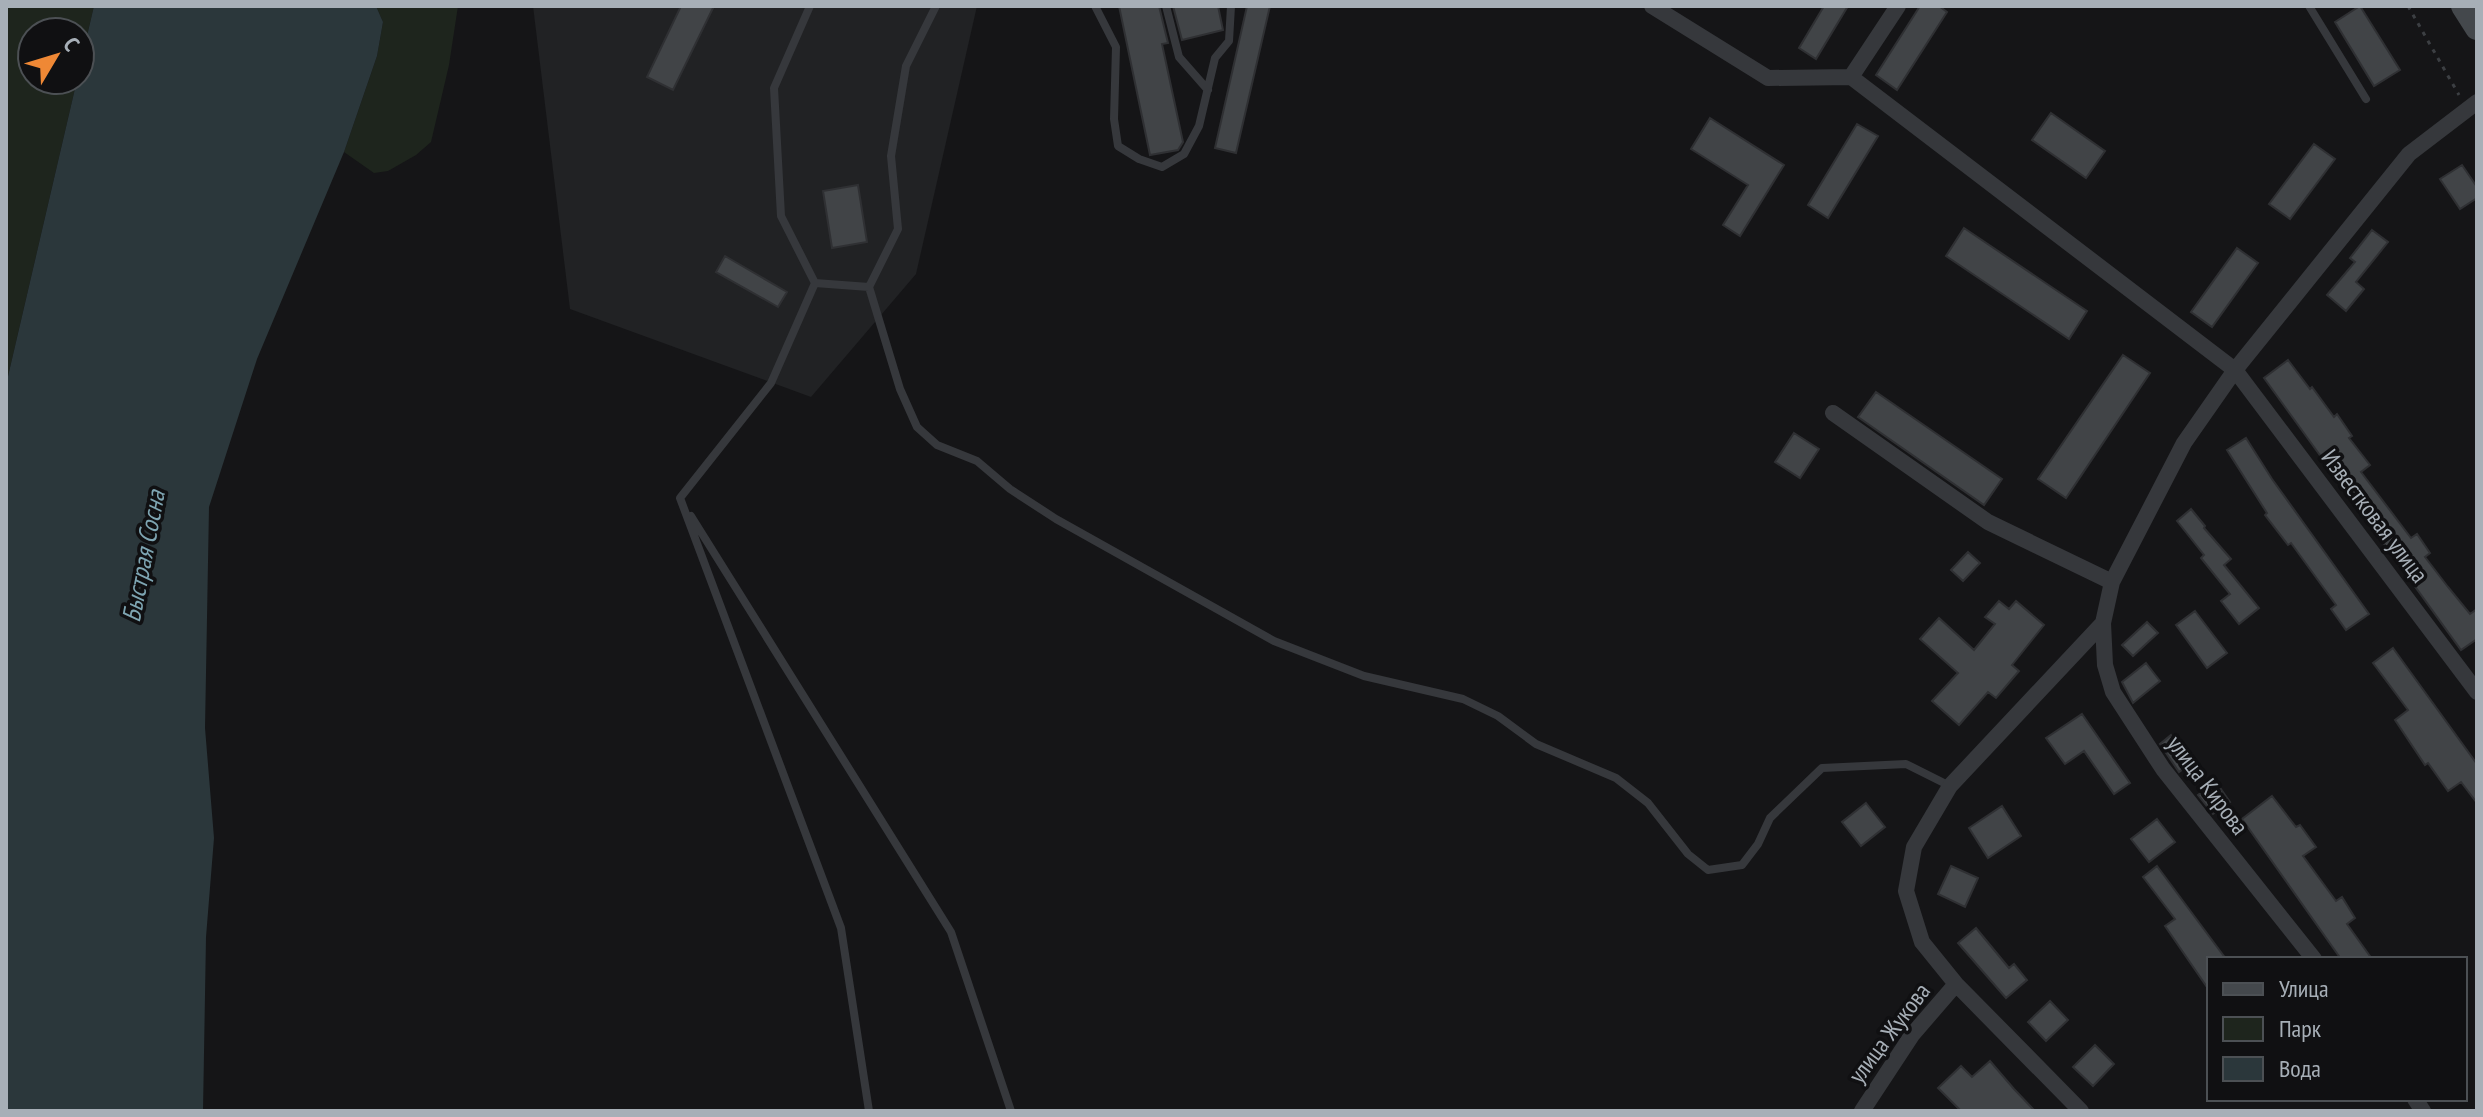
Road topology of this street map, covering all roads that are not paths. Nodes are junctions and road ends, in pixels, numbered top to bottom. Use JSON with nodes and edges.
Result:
{"nodes":[{"id":1,"x":810,"y":6,"type":"edge"},
{"id":2,"x":936,"y":6,"type":"edge"},
{"id":3,"x":1095,"y":6,"type":"edge"},
{"id":4,"x":1166,"y":6,"type":"edge"},
{"id":5,"x":1231,"y":6,"type":"edge"},
{"id":6,"x":1652,"y":6,"type":"edge"},
{"id":7,"x":1898,"y":6,"type":"edge"},
{"id":8,"x":2309,"y":6,"type":"edge"},
{"id":9,"x":2463,"y":6,"type":"edge"},
{"id":10,"x":2477,"y":28,"type":"edge"},
{"id":11,"x":1851,"y":77,"type":"junction"},
{"id":12,"x":1208,"y":90,"type":"junction"},
{"id":13,"x":2366,"y":99,"type":"dead end"},
{"id":14,"x":2472,"y":106,"type":"edge"},
{"id":15,"x":815,"y":283,"type":"junction"},
{"id":16,"x":869,"y":287,"type":"junction"},
{"id":17,"x":2235,"y":370,"type":"junction"},
{"id":18,"x":1833,"y":413,"type":"dead end"},
{"id":19,"x":680,"y":498,"type":"junction"},
{"id":20,"x":2112,"y":582,"type":"junction"},
{"id":21,"x":2103,"y":623,"type":"junction"},
{"id":22,"x":2472,"y":673,"type":"edge"},
{"id":23,"x":2477,"y":692,"type":"edge"},
{"id":24,"x":1950,"y":786,"type":"junction"},
{"id":25,"x":2312,"y":957,"type":"edge"},
{"id":26,"x":1956,"y":984,"type":"junction"},
{"id":27,"x":869,"y":1111,"type":"edge"},
{"id":28,"x":1011,"y":1111,"type":"edge"},
{"id":29,"x":1862,"y":1111,"type":"edge"},
{"id":30,"x":2081,"y":1111,"type":"edge"}],
"edges":[{"from":1,"to":15,"type":"lane"},
{"from":2,"to":16,"type":"lane"},
{"from":3,"to":12,"type":"lane"},
{"from":4,"to":12,"type":"lane"},
{"from":5,"to":12,"type":"lane"},
{"from":6,"to":11,"type":"street"},
{"from":7,"to":11,"type":"street"},
{"from":8,"to":13,"type":"lane"},
{"from":9,"to":10,"type":"main road"},
{"from":11,"to":17,"type":"street","name":"Известковая улица"},
{"from":14,"to":17,"type":"street","name":"улица Кирова"},
{"from":15,"to":16,"type":"lane"},
{"from":15,"to":19,"type":"lane"},
{"from":16,"to":24,"type":"lane"},
{"from":17,"to":20,"type":"street","name":"улица Кирова"},
{"from":17,"to":22,"type":"street","name":"Известковая улица"},
{"from":18,"to":20,"type":"street"},
{"from":19,"to":27,"type":"lane"},
{"from":19,"to":28,"type":"lane"},
{"from":20,"to":21,"type":"street","name":"улица Кирова"},
{"from":21,"to":24,"type":"street"},
{"from":21,"to":25,"type":"street","name":"улица Кирова"},
{"from":22,"to":23,"type":"street","name":"Известковая улица"},
{"from":24,"to":26,"type":"street"},
{"from":26,"to":29,"type":"street","name":"улица Жукова"},
{"from":26,"to":30,"type":"street"}]}
